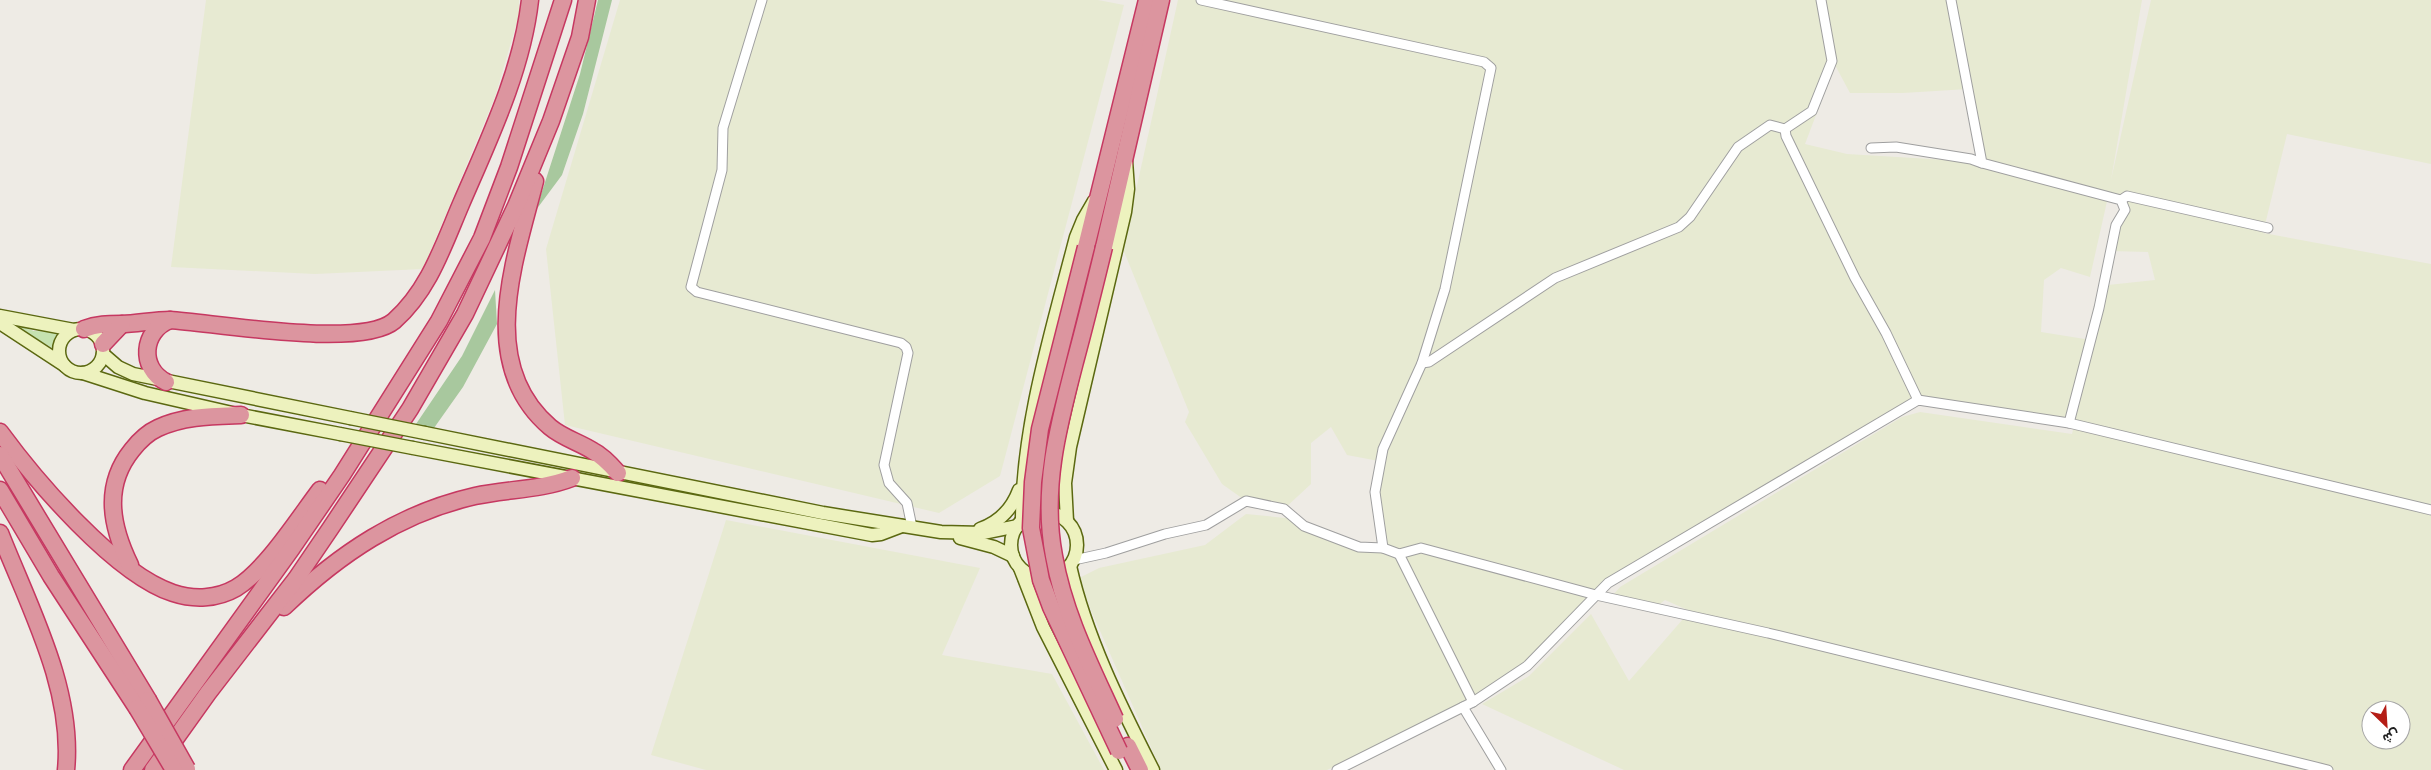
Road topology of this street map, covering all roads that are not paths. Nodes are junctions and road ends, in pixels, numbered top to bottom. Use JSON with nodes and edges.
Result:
{"nodes":[{"id":1,"x":530,"y":0,"type":"edge"},
{"id":2,"x":540,"y":0,"type":"edge"},
{"id":3,"x":563,"y":0,"type":"edge"},
{"id":4,"x":588,"y":0,"type":"edge"},
{"id":5,"x":762,"y":0,"type":"edge"},
{"id":6,"x":1146,"y":0,"type":"edge"},
{"id":7,"x":1161,"y":0,"type":"edge"},
{"id":8,"x":1201,"y":0,"type":"edge"},
{"id":9,"x":1821,"y":0,"type":"edge"},
{"id":10,"x":1951,"y":0,"type":"edge"},
{"id":11,"x":551,"y":121,"type":"junction"},
{"id":12,"x":1785,"y":129,"type":"junction"},
{"id":13,"x":1871,"y":148,"type":"dead end"},
{"id":14,"x":1125,"y":158,"type":"junction"},
{"id":15,"x":1982,"y":163,"type":"junction"},
{"id":16,"x":1097,"y":196,"type":"junction"},
{"id":17,"x":2124,"y":198,"type":"junction"},
{"id":18,"x":2268,"y":228,"type":"dead end"},
{"id":19,"x":0,"y":316,"type":"edge"},
{"id":20,"x":170,"y":320,"type":"junction"},
{"id":21,"x":0,"y":323,"type":"edge"},
{"id":22,"x":122,"y":324,"type":"junction"},
{"id":23,"x":79,"y":329,"type":"junction"},
{"id":24,"x":320,"y":335,"type":"junction"},
{"id":25,"x":103,"y":349,"type":"junction"},
{"id":26,"x":1422,"y":363,"type":"junction"},
{"id":27,"x":64,"y":365,"type":"junction"},
{"id":28,"x":83,"y":373,"type":"junction"},
{"id":29,"x":166,"y":382,"type":"junction"},
{"id":30,"x":1918,"y":400,"type":"junction"},
{"id":31,"x":241,"y":415,"type":"junction"},
{"id":32,"x":2069,"y":423,"type":"junction"},
{"id":33,"x":0,"y":432,"type":"edge"},
{"id":34,"x":361,"y":445,"type":"junction"},
{"id":35,"x":0,"y":455,"type":"edge"},
{"id":36,"x":618,"y":473,"type":"junction"},
{"id":37,"x":1023,"y":475,"type":"junction"},
{"id":38,"x":572,"y":478,"type":"junction"},
{"id":39,"x":0,"y":490,"type":"edge"},
{"id":40,"x":2431,"y":510,"type":"edge"},
{"id":41,"x":1067,"y":521,"type":"junction"},
{"id":42,"x":1020,"y":524,"type":"junction"},
{"id":43,"x":907,"y":526,"type":"junction"},
{"id":44,"x":941,"y":532,"type":"junction"},
{"id":45,"x":0,"y":533,"type":"edge"},
{"id":46,"x":965,"y":533,"type":"junction"},
{"id":47,"x":1383,"y":548,"type":"junction"},
{"id":48,"x":1399,"y":554,"type":"junction"},
{"id":49,"x":1013,"y":556,"type":"junction"},
{"id":50,"x":1072,"y":563,"type":"junction"},
{"id":51,"x":1020,"y":568,"type":"junction"},
{"id":52,"x":132,"y":569,"type":"junction"},
{"id":53,"x":1596,"y":595,"type":"junction"},
{"id":54,"x":208,"y":693,"type":"junction"},
{"id":55,"x":1473,"y":702,"type":"junction"},
{"id":56,"x":142,"y":704,"type":"junction"},
{"id":57,"x":1463,"y":707,"type":"junction"},
{"id":58,"x":1124,"y":748,"type":"junction"},
{"id":59,"x":66,"y":770,"type":"edge"},
{"id":60,"x":132,"y":770,"type":"edge"},
{"id":61,"x":153,"y":770,"type":"edge"},
{"id":62,"x":158,"y":770,"type":"edge"},
{"id":63,"x":183,"y":770,"type":"edge"},
{"id":64,"x":1116,"y":770,"type":"edge"},
{"id":65,"x":1128,"y":770,"type":"edge"},
{"id":66,"x":1140,"y":770,"type":"edge"},
{"id":67,"x":1153,"y":770,"type":"edge"},
{"id":68,"x":1337,"y":770,"type":"edge"},
{"id":69,"x":1501,"y":770,"type":"edge"},
{"id":70,"x":2328,"y":770,"type":"edge"}],
"edges":[{"from":1,"to":24,"type":"highway"},
{"from":2,"to":24,"type":"highway"},
{"from":3,"to":34,"type":"highway"},
{"from":4,"to":11,"type":"highway"},
{"from":5,"to":43,"type":"street"},
{"from":6,"to":16,"type":"highway"},
{"from":7,"to":14,"type":"highway"},
{"from":8,"to":26,"type":"street"},
{"from":9,"to":12,"type":"street"},
{"from":10,"to":15,"type":"street"},
{"from":11,"to":36,"type":"highway"},
{"from":11,"to":54,"type":"highway"},
{"from":12,"to":26,"type":"street"},
{"from":12,"to":30,"type":"street"},
{"from":13,"to":15,"type":"street"},
{"from":14,"to":41,"type":"main road"},
{"from":14,"to":58,"type":"highway","bridge":true},
{"from":15,"to":17,"type":"street"},
{"from":16,"to":37,"type":"main road"},
{"from":16,"to":58,"type":"highway","bridge":true},
{"from":17,"to":18,"type":"street"},
{"from":17,"to":32,"type":"street"},
{"from":19,"to":23,"type":"main road"},
{"from":20,"to":22,"type":"highway"},
{"from":20,"to":24,"type":"highway"},
{"from":20,"to":29,"type":"highway"},
{"from":21,"to":27,"type":"main road"},
{"from":22,"to":23,"type":"highway"},
{"from":22,"to":25,"type":"highway"},
{"from":23,"to":25,"type":"main road"},
{"from":23,"to":27,"type":"main road"},
{"from":25,"to":28,"type":"main road"},
{"from":25,"to":29,"type":"main road"},
{"from":26,"to":47,"type":"street"},
{"from":27,"to":28,"type":"main road"},
{"from":28,"to":31,"type":"main road"},
{"from":29,"to":36,"type":"main road","bridge":true},
{"from":30,"to":32,"type":"street"},
{"from":30,"to":53,"type":"street"},
{"from":31,"to":38,"type":"main road","bridge":true},
{"from":31,"to":52,"type":"highway"},
{"from":32,"to":40,"type":"street"},
{"from":33,"to":52,"type":"highway"},
{"from":34,"to":52,"type":"highway"},
{"from":34,"to":60,"type":"highway"},
{"from":35,"to":56,"type":"highway"},
{"from":36,"to":43,"type":"main road"},
{"from":37,"to":42,"type":"main road"},
{"from":37,"to":46,"type":"main road"},
{"from":38,"to":43,"type":"main road"},
{"from":38,"to":54,"type":"highway"},
{"from":39,"to":56,"type":"highway"},
{"from":41,"to":42,"type":"main road"},
{"from":41,"to":50,"type":"main road"},
{"from":42,"to":46,"type":"main road"},
{"from":42,"to":49,"type":"main road"},
{"from":43,"to":44,"type":"main road"},
{"from":44,"to":46,"type":"main road"},
{"from":44,"to":49,"type":"main road"},
{"from":45,"to":59,"type":"highway"},
{"from":47,"to":48,"type":"street"},
{"from":47,"to":50,"type":"street"},
{"from":48,"to":53,"type":"street"},
{"from":48,"to":55,"type":"street"},
{"from":49,"to":51,"type":"main road"},
{"from":50,"to":51,"type":"main road"},
{"from":50,"to":67,"type":"main road"},
{"from":51,"to":64,"type":"main road"},
{"from":53,"to":55,"type":"street"},
{"from":53,"to":70,"type":"street"},
{"from":54,"to":61,"type":"highway"},
{"from":54,"to":62,"type":"highway"},
{"from":55,"to":57,"type":"street"},
{"from":56,"to":63,"type":"highway","bridge":true},
{"from":57,"to":68,"type":"street"},
{"from":57,"to":69,"type":"street"},
{"from":58,"to":65,"type":"highway"},
{"from":58,"to":66,"type":"highway"}]}
